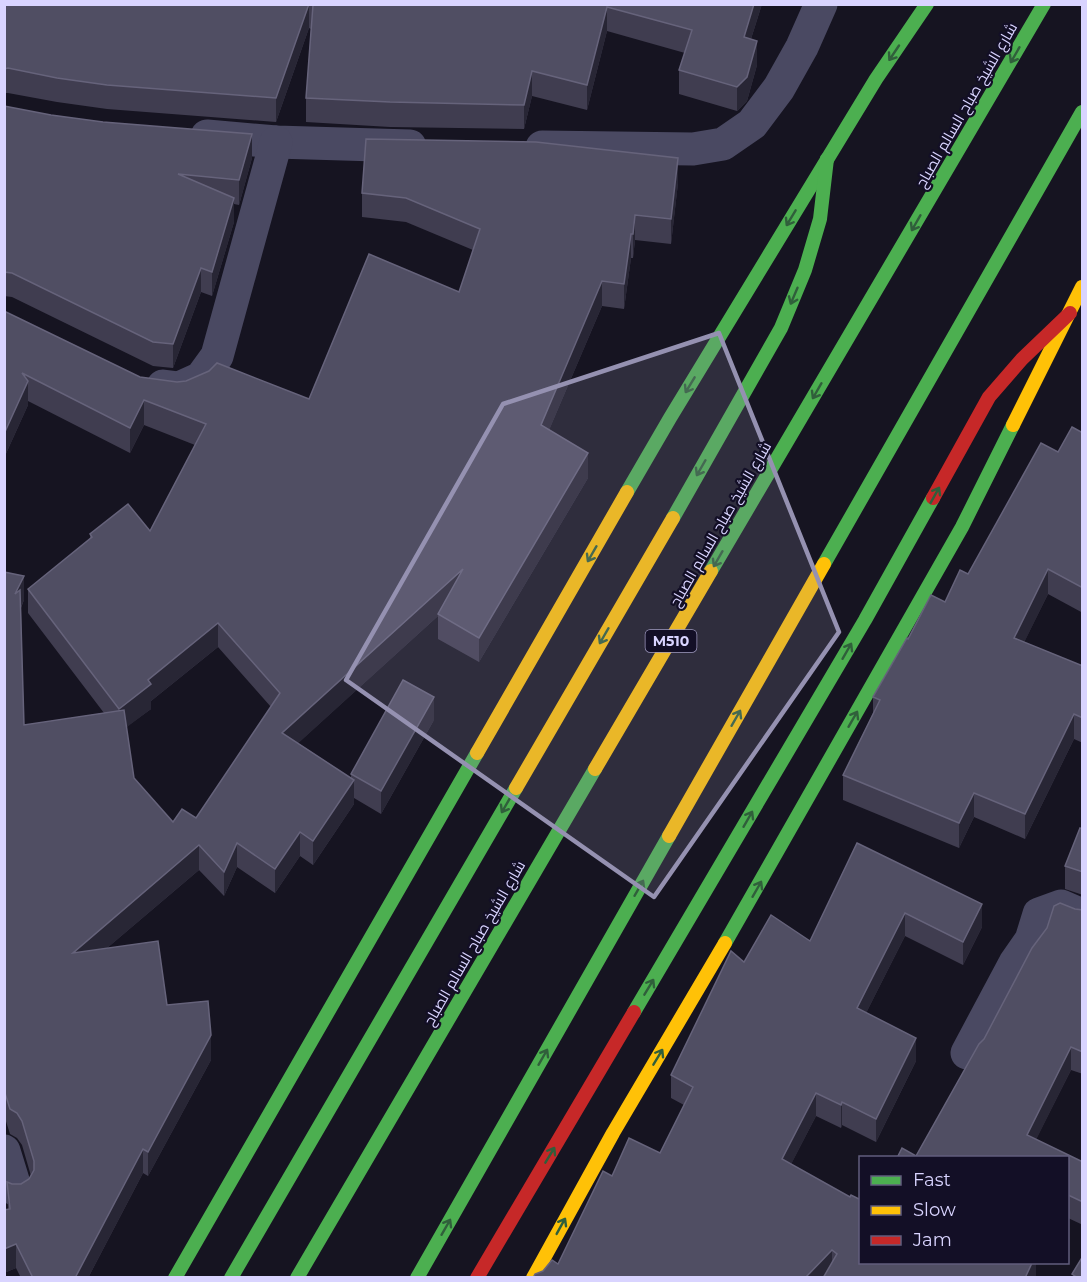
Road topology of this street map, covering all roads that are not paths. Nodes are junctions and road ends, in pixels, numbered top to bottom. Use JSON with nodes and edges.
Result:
{"nodes":[{"id":1,"x":821,"y":4,"type":"edge"},
{"id":2,"x":927,"y":4,"type":"edge"},
{"id":3,"x":1044,"y":4,"type":"edge"},
{"id":4,"x":1083,"y":112,"type":"edge"},
{"id":5,"x":176,"y":134,"type":"edge"},
{"id":6,"x":276,"y":142,"type":"junction"},
{"id":7,"x":436,"y":146,"type":"edge"},
{"id":8,"x":518,"y":147,"type":"edge"},
{"id":9,"x":827,"y":159,"type":"junction"},
{"id":10,"x":1083,"y":287,"type":"edge"},
{"id":11,"x":1070,"y":313,"type":"junction"},
{"id":12,"x":138,"y":379,"type":"edge"},
{"id":13,"x":1083,"y":915,"type":"edge"},
{"id":14,"x":967,"y":1053,"type":"dead end"},
{"id":15,"x":4,"y":1151,"type":"edge"},
{"id":16,"x":16,"y":1190,"type":"edge"},
{"id":17,"x":176,"y":1278,"type":"edge"},
{"id":18,"x":231,"y":1278,"type":"edge"},
{"id":19,"x":297,"y":1278,"type":"edge"},
{"id":20,"x":417,"y":1278,"type":"edge"},
{"id":21,"x":477,"y":1278,"type":"edge"},
{"id":22,"x":533,"y":1278,"type":"edge"}],
"edges":[{"from":1,"to":8,"type":"street"},
{"from":2,"to":9,"type":"main road","one_way":true},
{"from":3,"to":19,"type":"main road","name":"شارع الشيخ صباح السالم الصباح","number":"M510","one_way":true},
{"from":20,"to":4,"type":"main road","one_way":true},
{"from":5,"to":6,"type":"street"},
{"from":6,"to":7,"type":"street"},
{"from":6,"to":12,"type":"street"},
{"from":9,"to":17,"type":"main road","one_way":true},
{"from":9,"to":18,"type":"main road","one_way":true},
{"from":10,"to":11,"type":"main road"},
{"from":21,"to":11,"type":"main road","one_way":true},
{"from":22,"to":11,"type":"main road","one_way":true},
{"from":13,"to":14,"type":"street"},
{"from":15,"to":16,"type":"street"}]}
